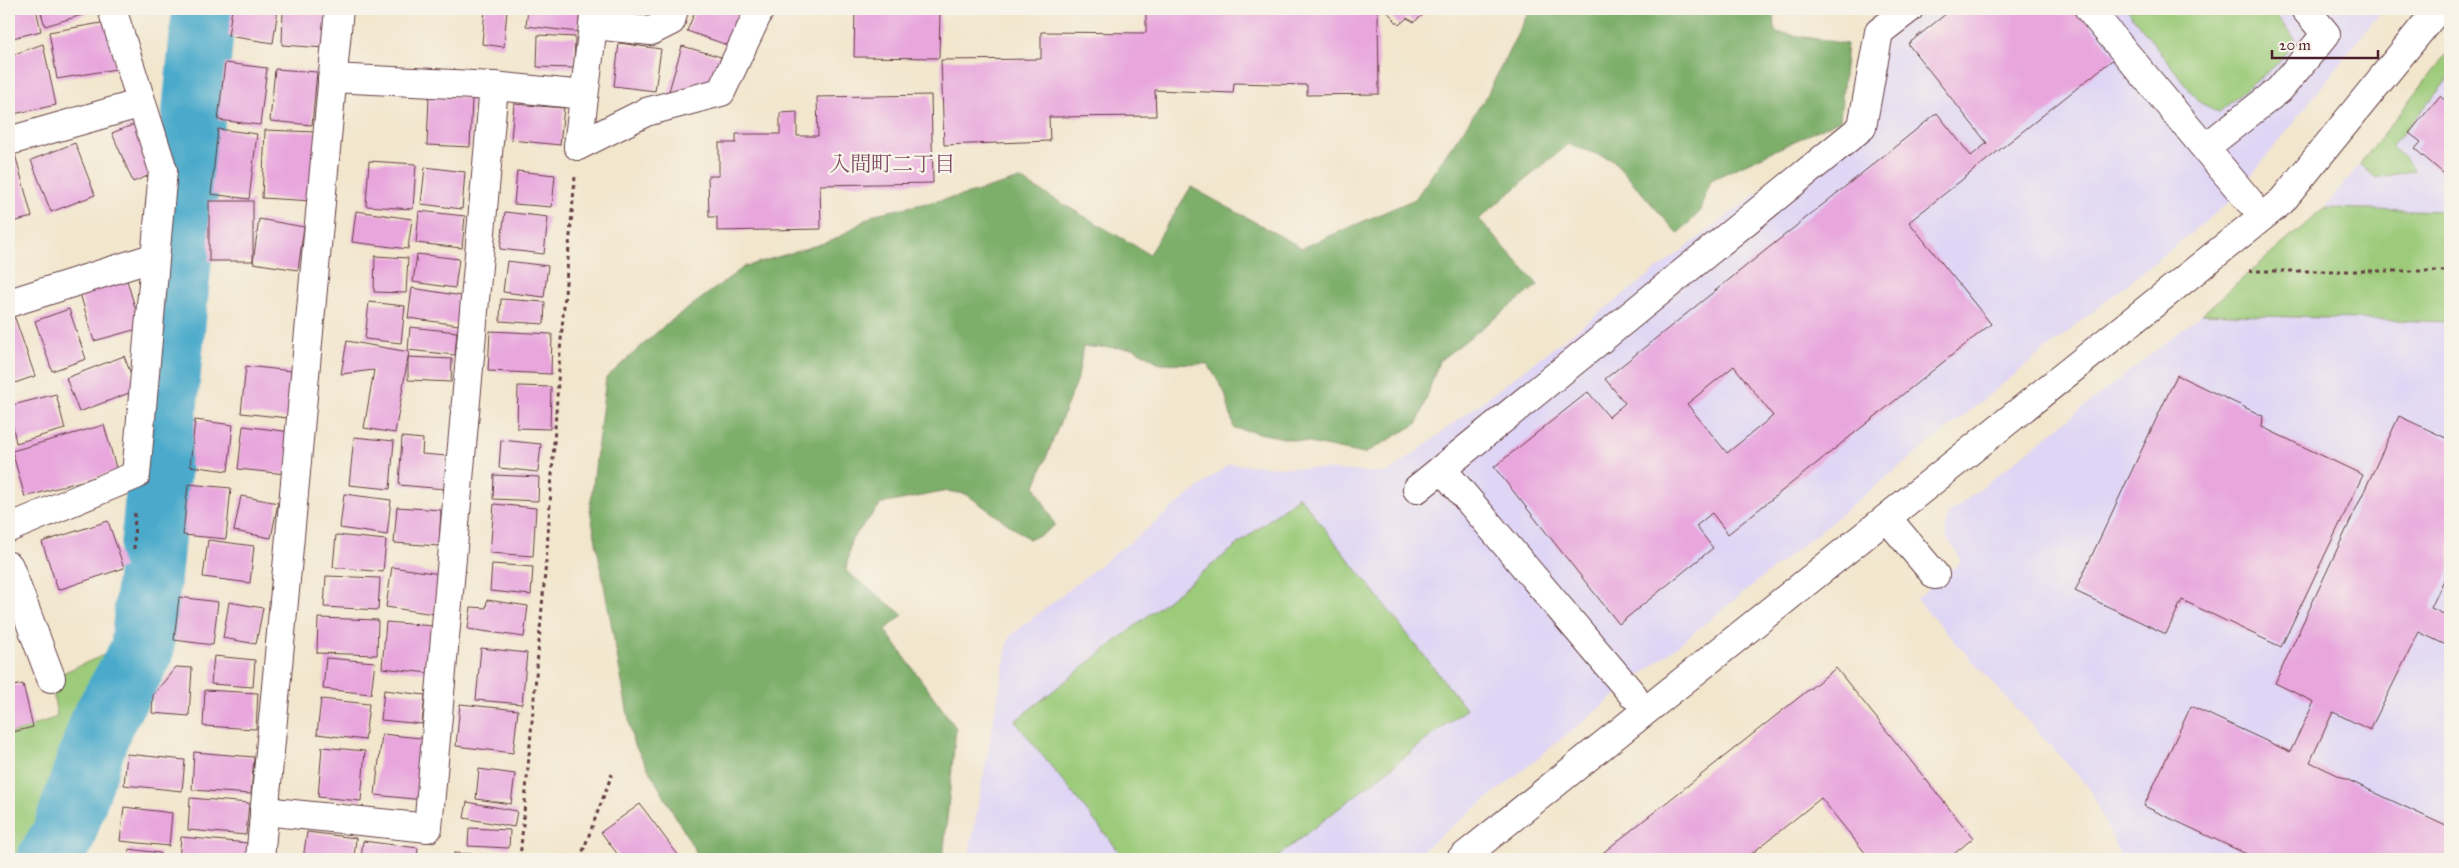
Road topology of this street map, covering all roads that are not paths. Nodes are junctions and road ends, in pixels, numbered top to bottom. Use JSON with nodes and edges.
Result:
{"nodes":[{"id":1,"x":112,"y":9,"type":"edge"},
{"id":2,"x":339,"y":9,"type":"edge"},
{"id":3,"x":674,"y":9,"type":"edge"},
{"id":4,"x":760,"y":9,"type":"edge"},
{"id":5,"x":1909,"y":9,"type":"edge"},
{"id":6,"x":2089,"y":9,"type":"edge"},
{"id":7,"x":2305,"y":9,"type":"edge"},
{"id":8,"x":2438,"y":9,"type":"edge"},
{"id":9,"x":595,"y":17,"type":"edge"},
{"id":10,"x":332,"y":78,"type":"junction"},
{"id":11,"x":494,"y":86,"type":"junction"},
{"id":12,"x":584,"y":95,"type":"junction"},
{"id":13,"x":142,"y":103,"type":"junction"},
{"id":14,"x":9,"y":140,"type":"edge"},
{"id":15,"x":2206,"y":147,"type":"junction"},
{"id":16,"x":2249,"y":201,"type":"dead end"},
{"id":17,"x":155,"y":257,"type":"junction"},
{"id":18,"x":9,"y":303,"type":"edge"},
{"id":19,"x":1442,"y":468,"type":"junction"},
{"id":20,"x":1417,"y":489,"type":"dead end"},
{"id":21,"x":1887,"y":518,"type":"junction"},
{"id":22,"x":9,"y":528,"type":"edge"},
{"id":23,"x":9,"y":566,"type":"edge"},
{"id":24,"x":1935,"y":575,"type":"dead end"},
{"id":25,"x":51,"y":678,"type":"dead end"},
{"id":26,"x":1633,"y":696,"type":"dead end"},
{"id":27,"x":264,"y":811,"type":"junction"},
{"id":28,"x":260,"y":859,"type":"edge"},
{"id":29,"x":1461,"y":859,"type":"edge"}],
"edges":[{"from":1,"to":13,"type":"street"},
{"from":2,"to":10,"type":"street"},
{"from":3,"to":9,"type":"street"},
{"from":4,"to":12,"type":"street"},
{"from":5,"to":19,"type":"street"},
{"from":6,"to":15,"type":"street"},
{"from":7,"to":15,"type":"street"},
{"from":8,"to":21,"type":"street"},
{"from":9,"to":12,"type":"street"},
{"from":10,"to":11,"type":"street"},
{"from":10,"to":27,"type":"street"},
{"from":11,"to":12,"type":"street"},
{"from":11,"to":27,"type":"street"},
{"from":13,"to":14,"type":"street"},
{"from":13,"to":17,"type":"street"},
{"from":15,"to":16,"type":"street"},
{"from":17,"to":18,"type":"street"},
{"from":17,"to":22,"type":"street"},
{"from":19,"to":20,"type":"street"},
{"from":19,"to":26,"type":"street"},
{"from":21,"to":24,"type":"street"},
{"from":21,"to":29,"type":"street"},
{"from":23,"to":25,"type":"street"},
{"from":27,"to":28,"type":"street"}]}
